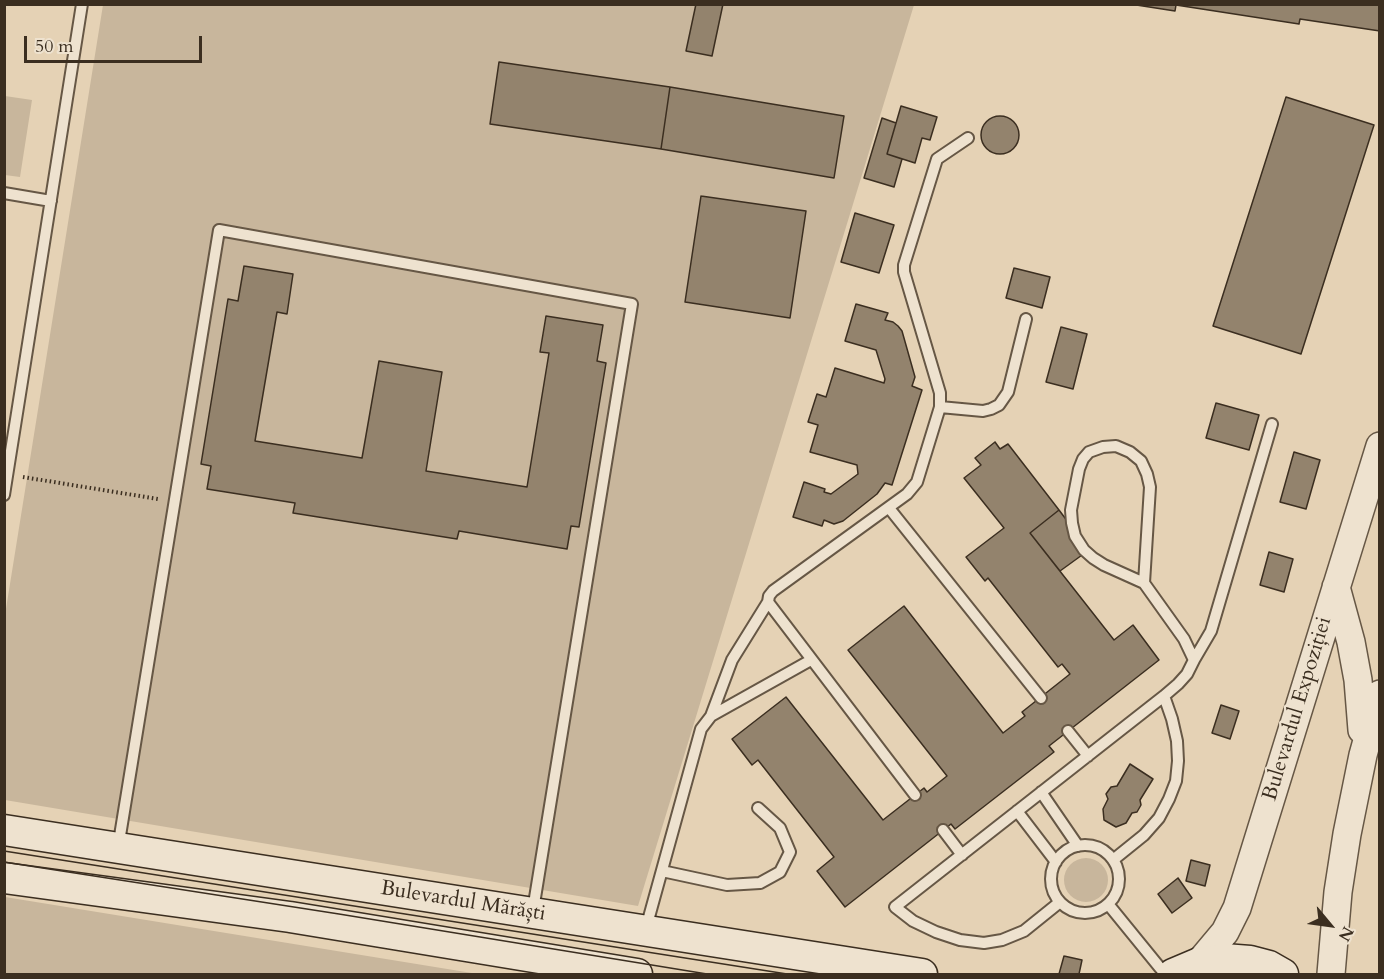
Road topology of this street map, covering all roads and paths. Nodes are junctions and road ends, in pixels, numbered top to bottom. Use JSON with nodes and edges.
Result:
{"nodes":[{"id":1,"x":82,"y":4,"type":"edge"},
{"id":2,"x":968,"y":138,"type":"dead end"},
{"id":3,"x":4,"y":193,"type":"edge"},
{"id":4,"x":51,"y":201,"type":"junction"},
{"id":5,"x":1026,"y":319,"type":"dead end"},
{"id":6,"x":940,"y":407,"type":"junction"},
{"id":7,"x":1272,"y":424,"type":"dead end"},
{"id":8,"x":1380,"y":446,"type":"edge"},
{"id":9,"x":8,"y":475,"type":"junction"},
{"id":10,"x":4,"y":495,"type":"edge"},
{"id":11,"x":174,"y":501,"type":"junction"},
{"id":12,"x":888,"y":508,"type":"junction"},
{"id":13,"x":1144,"y":583,"type":"junction"},
{"id":14,"x":1336,"y":587,"type":"junction"},
{"id":15,"x":768,"y":602,"type":"junction"},
{"id":16,"x":811,"y":660,"type":"junction"},
{"id":17,"x":1194,"y":660,"type":"junction"},
{"id":18,"x":1380,"y":694,"type":"edge"},
{"id":19,"x":1164,"y":696,"type":"junction"},
{"id":20,"x":1041,"y":698,"type":"dead end"},
{"id":21,"x":711,"y":716,"type":"junction"},
{"id":22,"x":1068,"y":731,"type":"dead end"},
{"id":23,"x":1363,"y":755,"type":"junction"},
{"id":24,"x":1088,"y":756,"type":"junction"},
{"id":25,"x":1041,"y":792,"type":"junction"},
{"id":26,"x":915,"y":795,"type":"dead end"},
{"id":27,"x":758,"y":808,"type":"dead end"},
{"id":28,"x":1017,"y":811,"type":"junction"},
{"id":29,"x":4,"y":830,"type":"edge"},
{"id":30,"x":943,"y":830,"type":"dead end"},
{"id":31,"x":1078,"y":846,"type":"junction"},
{"id":32,"x":118,"y":848,"type":"junction"},
{"id":33,"x":962,"y":855,"type":"junction"},
{"id":34,"x":1113,"y":860,"type":"junction"},
{"id":35,"x":1056,"y":862,"type":"junction"},
{"id":36,"x":662,"y":871,"type":"junction"},
{"id":37,"x":4,"y":878,"type":"edge"},
{"id":38,"x":1060,"y":902,"type":"junction"},
{"id":39,"x":1108,"y":904,"type":"junction"},
{"id":40,"x":533,"y":913,"type":"junction"},
{"id":41,"x":645,"y":931,"type":"junction"},
{"id":42,"x":1186,"y":969,"type":"edge"},
{"id":43,"x":637,"y":975,"type":"edge"},
{"id":44,"x":922,"y":975,"type":"edge"},
{"id":45,"x":1165,"y":975,"type":"edge"},
{"id":46,"x":1283,"y":975,"type":"edge"},
{"id":47,"x":1331,"y":975,"type":"edge"}],
"edges":[{"from":1,"to":4,"type":"lane"},
{"from":2,"to":6,"type":"lane"},
{"from":3,"to":4,"type":"lane"},
{"from":4,"to":9,"type":"lane"},
{"from":5,"to":6,"type":"lane"},
{"from":6,"to":12,"type":"lane"},
{"from":7,"to":17,"type":"lane"},
{"from":8,"to":14,"type":"street","name":"Bulevardul Expoziției"},
{"from":9,"to":10,"type":"lane"},
{"from":9,"to":11,"type":"path"},
{"from":11,"to":32,"type":"lane"},
{"from":11,"to":40,"type":"lane"},
{"from":12,"to":15,"type":"lane"},
{"from":12,"to":20,"type":"lane"},
{"from":13,"to":13,"type":"lane"},
{"from":13,"to":17,"type":"lane"},
{"from":14,"to":23,"type":"street"},
{"from":14,"to":42,"type":"street","name":"Bulevardul Expoziției"},
{"from":15,"to":16,"type":"lane"},
{"from":15,"to":21,"type":"lane"},
{"from":16,"to":21,"type":"lane"},
{"from":16,"to":26,"type":"lane"},
{"from":17,"to":19,"type":"lane"},
{"from":18,"to":23,"type":"street"},
{"from":19,"to":24,"type":"lane"},
{"from":19,"to":34,"type":"lane"},
{"from":21,"to":36,"type":"lane"},
{"from":22,"to":24,"type":"lane"},
{"from":23,"to":47,"type":"street"},
{"from":24,"to":25,"type":"lane"},
{"from":25,"to":28,"type":"lane"},
{"from":25,"to":31,"type":"lane"},
{"from":27,"to":36,"type":"lane"},
{"from":28,"to":33,"type":"lane"},
{"from":28,"to":35,"type":"lane"},
{"from":29,"to":32,"type":"main road","name":"Bulevardul Mărăști"},
{"from":30,"to":33,"type":"lane"},
{"from":31,"to":34,"type":"lane"},
{"from":31,"to":35,"type":"lane"},
{"from":32,"to":40,"type":"main road","name":"Bulevardul Mărăști"},
{"from":33,"to":38,"type":"lane"},
{"from":34,"to":39,"type":"lane"},
{"from":35,"to":38,"type":"lane"},
{"from":36,"to":41,"type":"lane"},
{"from":37,"to":43,"type":"main road","name":"Bulevardul Mărăști"},
{"from":38,"to":39,"type":"lane"},
{"from":39,"to":45,"type":"lane"},
{"from":40,"to":41,"type":"main road","name":"Bulevardul Mărăști"},
{"from":41,"to":44,"type":"main road","name":"Bulevardul Mărăști"},
{"from":42,"to":46,"type":"main road"}]}
